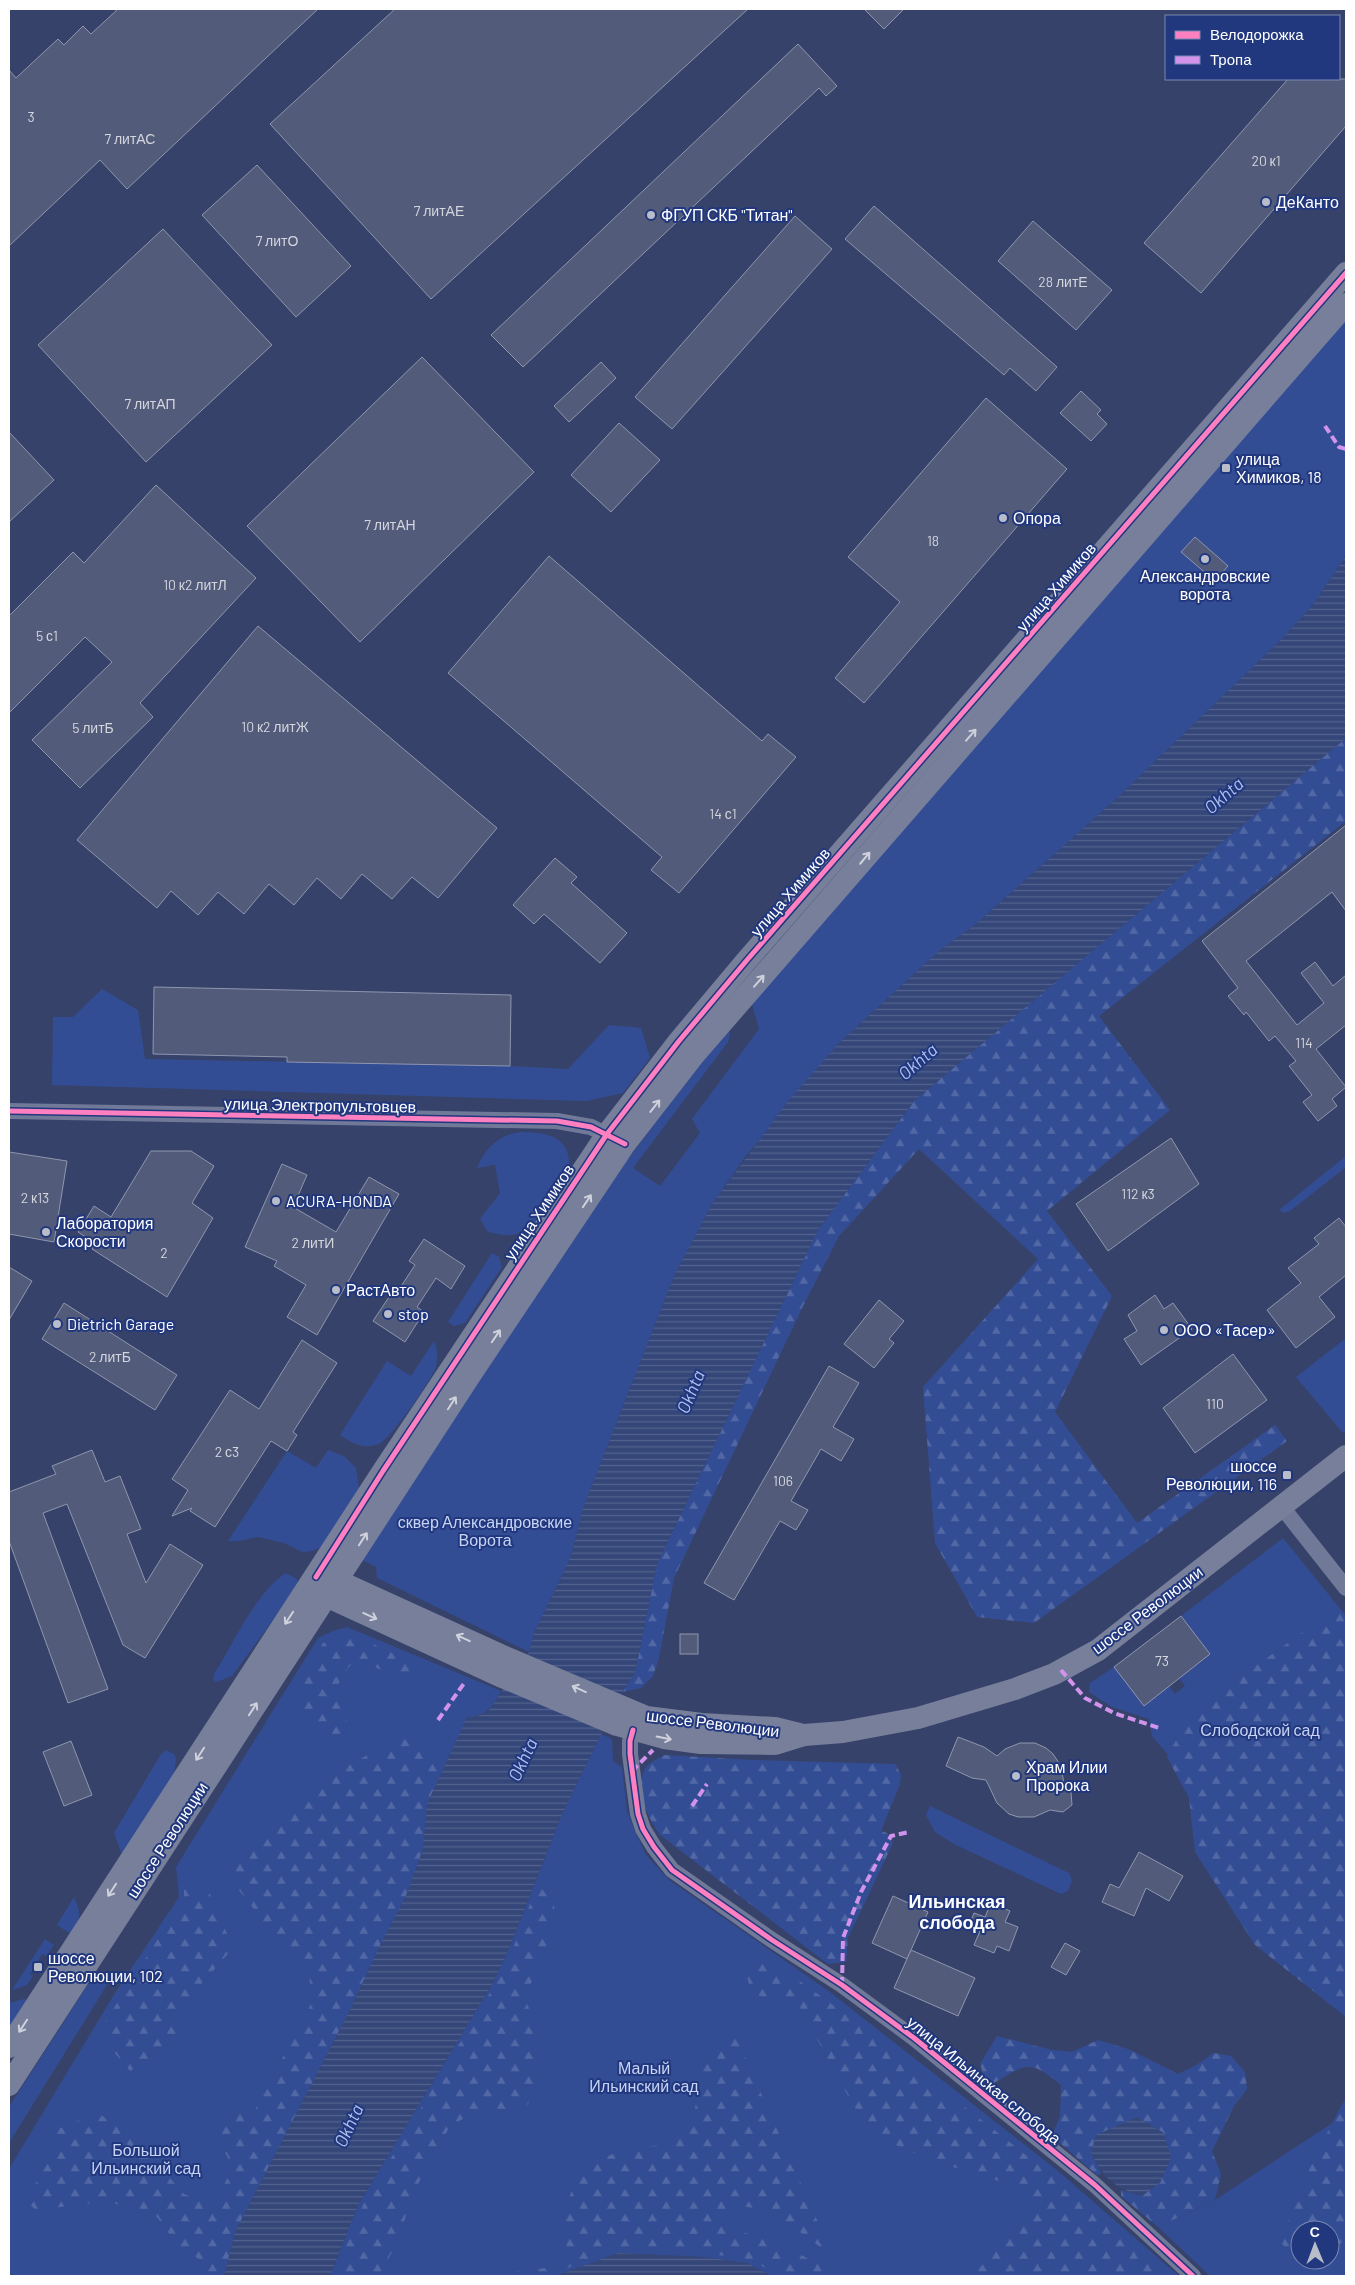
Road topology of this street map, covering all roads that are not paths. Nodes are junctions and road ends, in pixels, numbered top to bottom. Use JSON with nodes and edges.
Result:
{"nodes":[{"id":1,"x":1346,"y":273,"type":"edge"},
{"id":2,"x":1346,"y":304,"type":"edge"},
{"id":3,"x":9,"y":1111,"type":"edge"},
{"id":4,"x":616,"y":1139,"type":"junction"},
{"id":5,"x":1346,"y":1456,"type":"edge"},
{"id":6,"x":1282,"y":1507,"type":"junction"},
{"id":7,"x":326,"y":1584,"type":"junction"},
{"id":8,"x":1346,"y":1588,"type":"edge"},
{"id":9,"x":624,"y":1721,"type":"junction"},
{"id":10,"x":9,"y":2047,"type":"edge"},
{"id":11,"x":9,"y":2085,"type":"edge"},
{"id":12,"x":1192,"y":2276,"type":"edge"}],
"edges":[{"from":1,"to":4,"type":"street","name":"улица Химиков"},
{"from":4,"to":2,"type":"street","name":"улица Химиков","one_way":true},
{"from":3,"to":4,"type":"street","name":"улица Электропультовцев"},
{"from":4,"to":7,"type":"street","name":"улица Химиков"},
{"from":5,"to":6,"type":"street","name":"шоссе Революции"},
{"from":6,"to":8,"type":"street"},
{"from":6,"to":9,"type":"street","name":"шоссе Революции"},
{"from":7,"to":9,"type":"street","name":"шоссе Революции"},
{"from":7,"to":10,"type":"street","name":"шоссе Революции","one_way":true},
{"from":11,"to":7,"type":"street","name":"шоссе Революции","one_way":true},
{"from":9,"to":12,"type":"street","name":"улица Ильинская слобода"}]}
